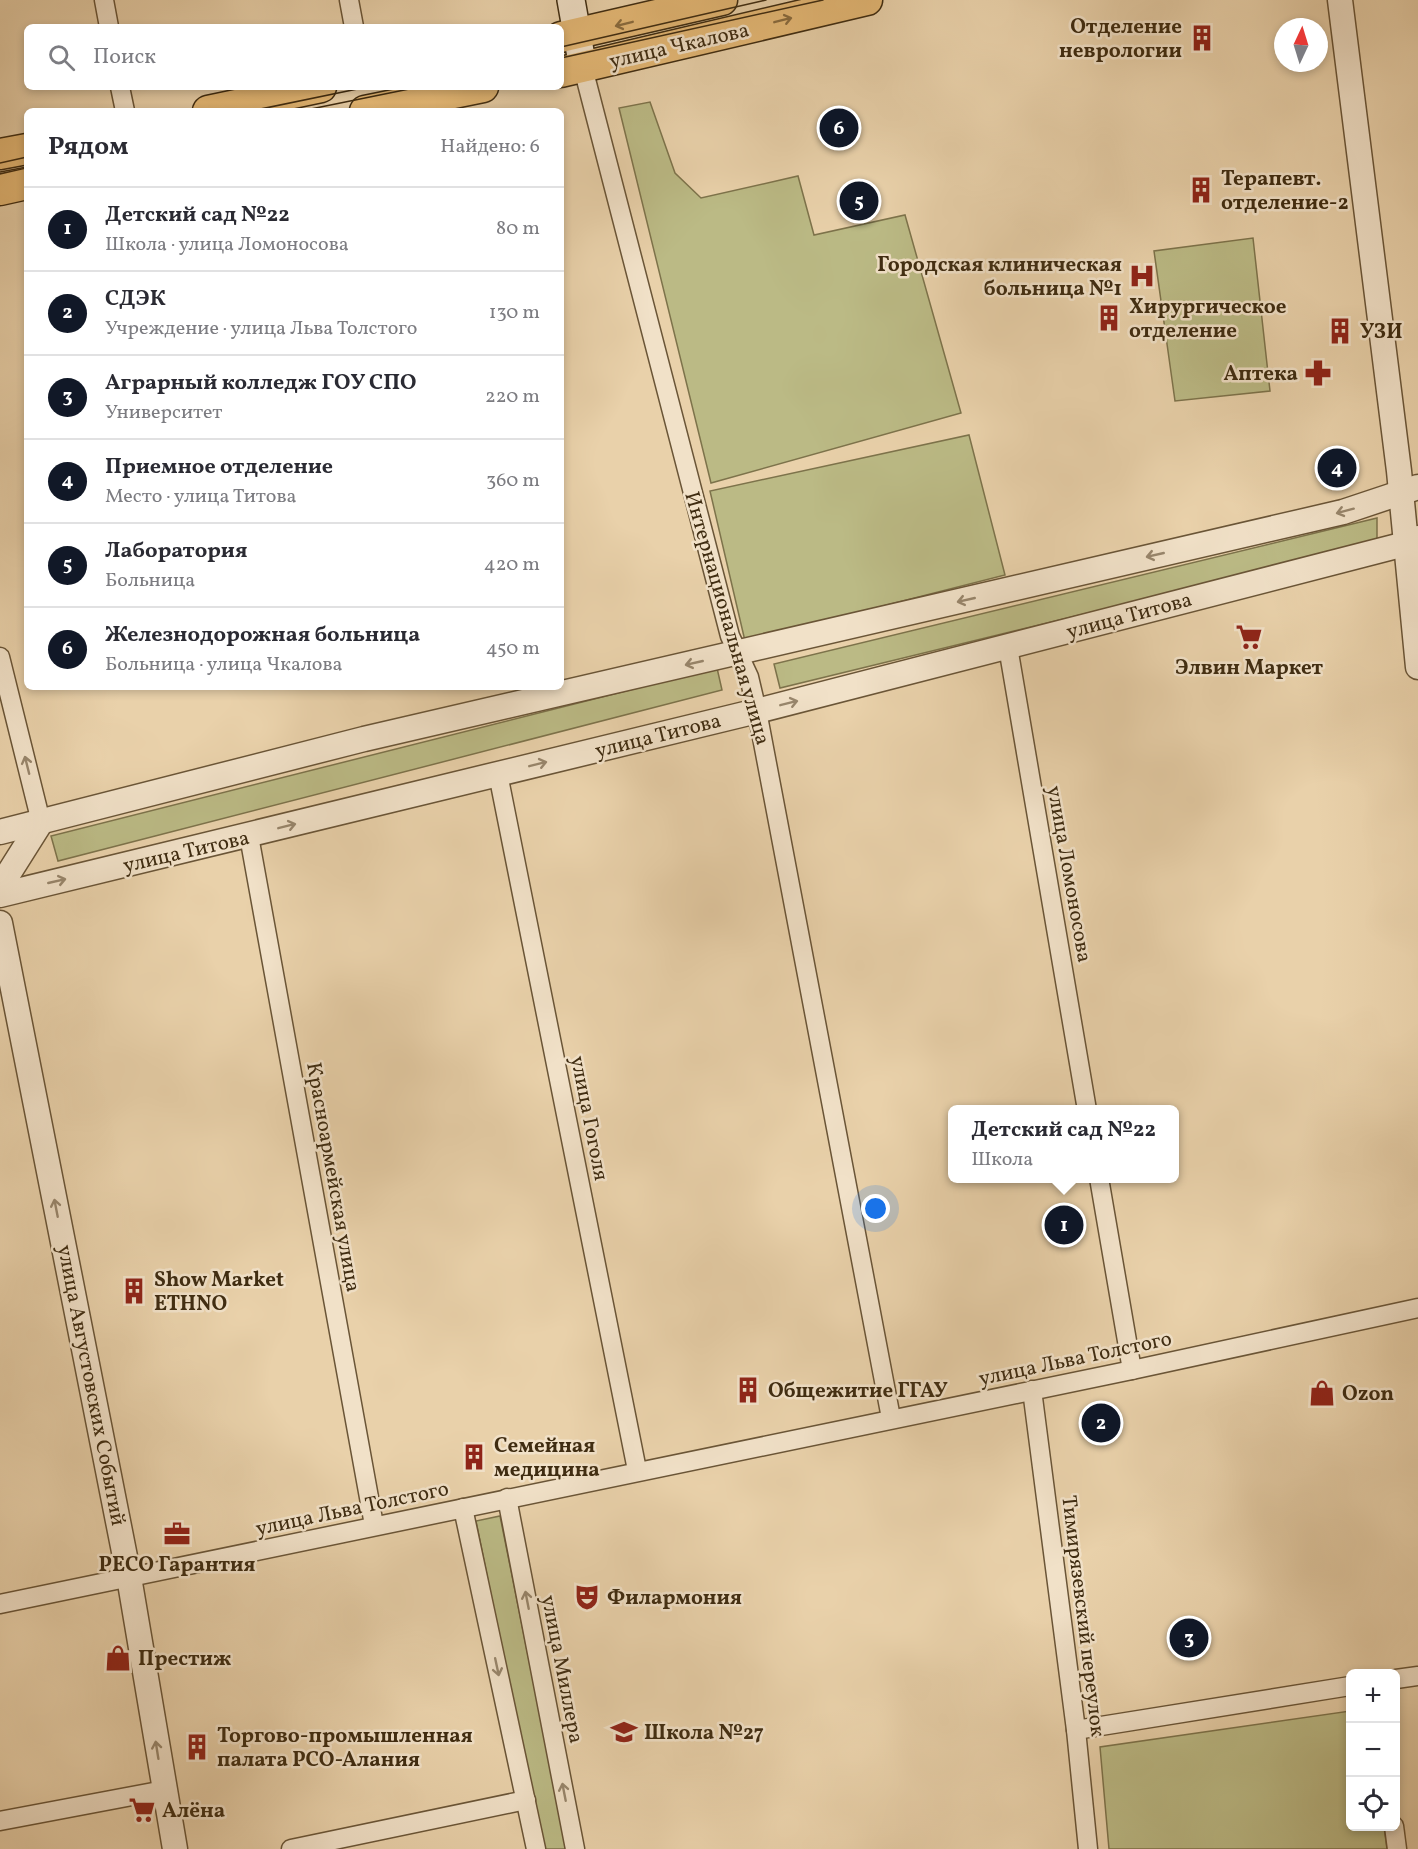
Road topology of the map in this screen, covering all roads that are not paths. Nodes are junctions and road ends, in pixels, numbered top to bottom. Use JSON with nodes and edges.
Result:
{"nodes":[{"id":1,"x":104,"y":0,"type":"edge"},
{"id":2,"x":349,"y":0,"type":"edge"},
{"id":3,"x":571,"y":0,"type":"edge"},
{"id":4,"x":722,"y":0,"type":"edge"},
{"id":5,"x":867,"y":0,"type":"edge"},
{"id":6,"x":1340,"y":0,"type":"edge"},
{"id":7,"x":108,"y":24,"type":"edge"},
{"id":8,"x":353,"y":24,"type":"edge"},
{"id":9,"x":569,"y":36,"type":"edge"},
{"id":10,"x":572,"y":70,"type":"edge"},
{"id":11,"x":120,"y":90,"type":"edge"},
{"id":12,"x":307,"y":90,"type":"edge"},
{"id":13,"x":468,"y":90,"type":"edge"},
{"id":14,"x":124,"y":108,"type":"edge"},
{"id":15,"x":222,"y":108,"type":"edge"},
{"id":16,"x":380,"y":108,"type":"edge"},
{"id":17,"x":24,"y":150,"type":"edge"},
{"id":18,"x":0,"y":154,"type":"edge"},
{"id":19,"x":24,"y":185,"type":"edge"},
{"id":20,"x":0,"y":190,"type":"edge"},
{"id":21,"x":1410,"y":490,"type":"edge"},
{"id":22,"x":1411,"y":541,"type":"edge"},
{"id":23,"x":1008,"y":646,"type":"junction"},
{"id":24,"x":738,"y":653,"type":"junction"},
{"id":25,"x":0,"y":657,"type":"edge"},
{"id":26,"x":1418,"y":667,"type":"edge"},
{"id":27,"x":757,"y":711,"type":"junction"},
{"id":28,"x":498,"y":774,"type":"junction"},
{"id":29,"x":40,"y":822,"type":"junction"},
{"id":30,"x":0,"y":832,"type":"edge"},
{"id":31,"x":249,"y":836,"type":"junction"},
{"id":32,"x":0,"y":887,"type":"edge"},
{"id":33,"x":0,"y":895,"type":"edge"},
{"id":34,"x":0,"y":923,"type":"edge"},
{"id":35,"x":1086,"y":1105,"type":"edge"},
{"id":36,"x":1100,"y":1183,"type":"edge"},
{"id":37,"x":1418,"y":1308,"type":"edge"},
{"id":38,"x":1132,"y":1370,"type":"junction"},
{"id":39,"x":1032,"y":1390,"type":"junction"},
{"id":40,"x":891,"y":1418,"type":"junction"},
{"id":41,"x":637,"y":1470,"type":"junction"},
{"id":42,"x":507,"y":1497,"type":"junction"},
{"id":43,"x":463,"y":1508,"type":"junction"},
{"id":44,"x":374,"y":1525,"type":"junction"},
{"id":45,"x":129,"y":1577,"type":"junction"},
{"id":46,"x":0,"y":1604,"type":"edge"},
{"id":47,"x":1418,"y":1676,"type":"edge"},
{"id":48,"x":1400,"y":1678,"type":"edge"},
{"id":49,"x":1346,"y":1687,"type":"edge"},
{"id":50,"x":1076,"y":1730,"type":"junction"},
{"id":51,"x":164,"y":1790,"type":"junction"},
{"id":52,"x":526,"y":1800,"type":"junction"},
{"id":53,"x":0,"y":1821,"type":"edge"},
{"id":54,"x":1395,"y":1831,"type":"edge"},
{"id":55,"x":175,"y":1849,"type":"edge"},
{"id":56,"x":291,"y":1849,"type":"edge"},
{"id":57,"x":536,"y":1849,"type":"edge"},
{"id":58,"x":575,"y":1849,"type":"edge"},
{"id":59,"x":1088,"y":1849,"type":"edge"},
{"id":60,"x":1397,"y":1849,"type":"edge"}],
"edges":[{"from":1,"to":7,"type":"street"},
{"from":2,"to":8,"type":"street"},
{"from":3,"to":9,"type":"main road","name":"Интернациональная улица"},
{"from":4,"to":9,"type":"main road","name":"улица Чкалова","one_way":true},
{"from":10,"to":5,"type":"main road","name":"улица Чкалова","one_way":true},
{"from":6,"to":21,"type":"street"},
{"from":9,"to":10,"type":"main road","name":"Интернациональная улица"},
{"from":10,"to":24,"type":"street","name":"Интернациональная улица"},
{"from":11,"to":14,"type":"street"},
{"from":12,"to":15,"type":"main road"},
{"from":13,"to":16,"type":"main road"},
{"from":17,"to":18,"type":"main road"},
{"from":19,"to":20,"type":"main road"},
{"from":21,"to":22,"type":"street"},
{"from":21,"to":24,"type":"street","one_way":true},
{"from":22,"to":23,"type":"street","name":"улица Титова"},
{"from":22,"to":26,"type":"street"},
{"from":27,"to":23,"type":"street","name":"улица Титова","one_way":true},
{"from":23,"to":35,"type":"street","name":"улица Ломоносова"},
{"from":24,"to":27,"type":"street","name":"Интернациональная улица"},
{"from":24,"to":29,"type":"street","one_way":true},
{"from":29,"to":25,"type":"street","one_way":true},
{"from":28,"to":27,"type":"street","name":"улица Титова","one_way":true},
{"from":27,"to":40,"type":"street","name":"Интернациональная улица"},
{"from":31,"to":28,"type":"street","name":"улица Титова","one_way":true},
{"from":28,"to":41,"type":"street","name":"улица Гоголя"},
{"from":29,"to":30,"type":"street"},
{"from":29,"to":32,"type":"street"},
{"from":33,"to":31,"type":"street","name":"улица Титова","one_way":true},
{"from":31,"to":44,"type":"street","name":"Красноармейская улица"},
{"from":45,"to":34,"type":"street","name":"улица Августовских Событий","one_way":true},
{"from":36,"to":38,"type":"street"},
{"from":37,"to":38,"type":"street","name":"улица Льва Толстого"},
{"from":38,"to":39,"type":"street","name":"улица Льва Толстого"},
{"from":39,"to":40,"type":"street","name":"улица Льва Толстого"},
{"from":39,"to":50,"type":"street","name":"Тимирязевский переулок"},
{"from":40,"to":41,"type":"street","name":"улица Льва Толстого"},
{"from":41,"to":42,"type":"street","name":"улица Льва Толстого"},
{"from":42,"to":43,"type":"street","name":"улица Льва Толстого"},
{"from":58,"to":42,"type":"street","name":"улица Миллера","one_way":true},
{"from":43,"to":44,"type":"street","name":"улица Льва Толстого"},
{"from":43,"to":52,"type":"street","one_way":true},
{"from":44,"to":45,"type":"street","name":"улица Льва Толстого"},
{"from":45,"to":46,"type":"street","name":"улица Льва Толстого"},
{"from":51,"to":45,"type":"street","name":"улица Августовских Событий","one_way":true},
{"from":47,"to":48,"type":"street"},
{"from":49,"to":50,"type":"street"},
{"from":50,"to":59,"type":"street","name":"Тимирязевский переулок"},
{"from":51,"to":53,"type":"street"},
{"from":51,"to":55,"type":"street","name":"улица Августовских Событий"},
{"from":52,"to":56,"type":"street"},
{"from":52,"to":57,"type":"street"},
{"from":54,"to":60,"type":"street"}]}
